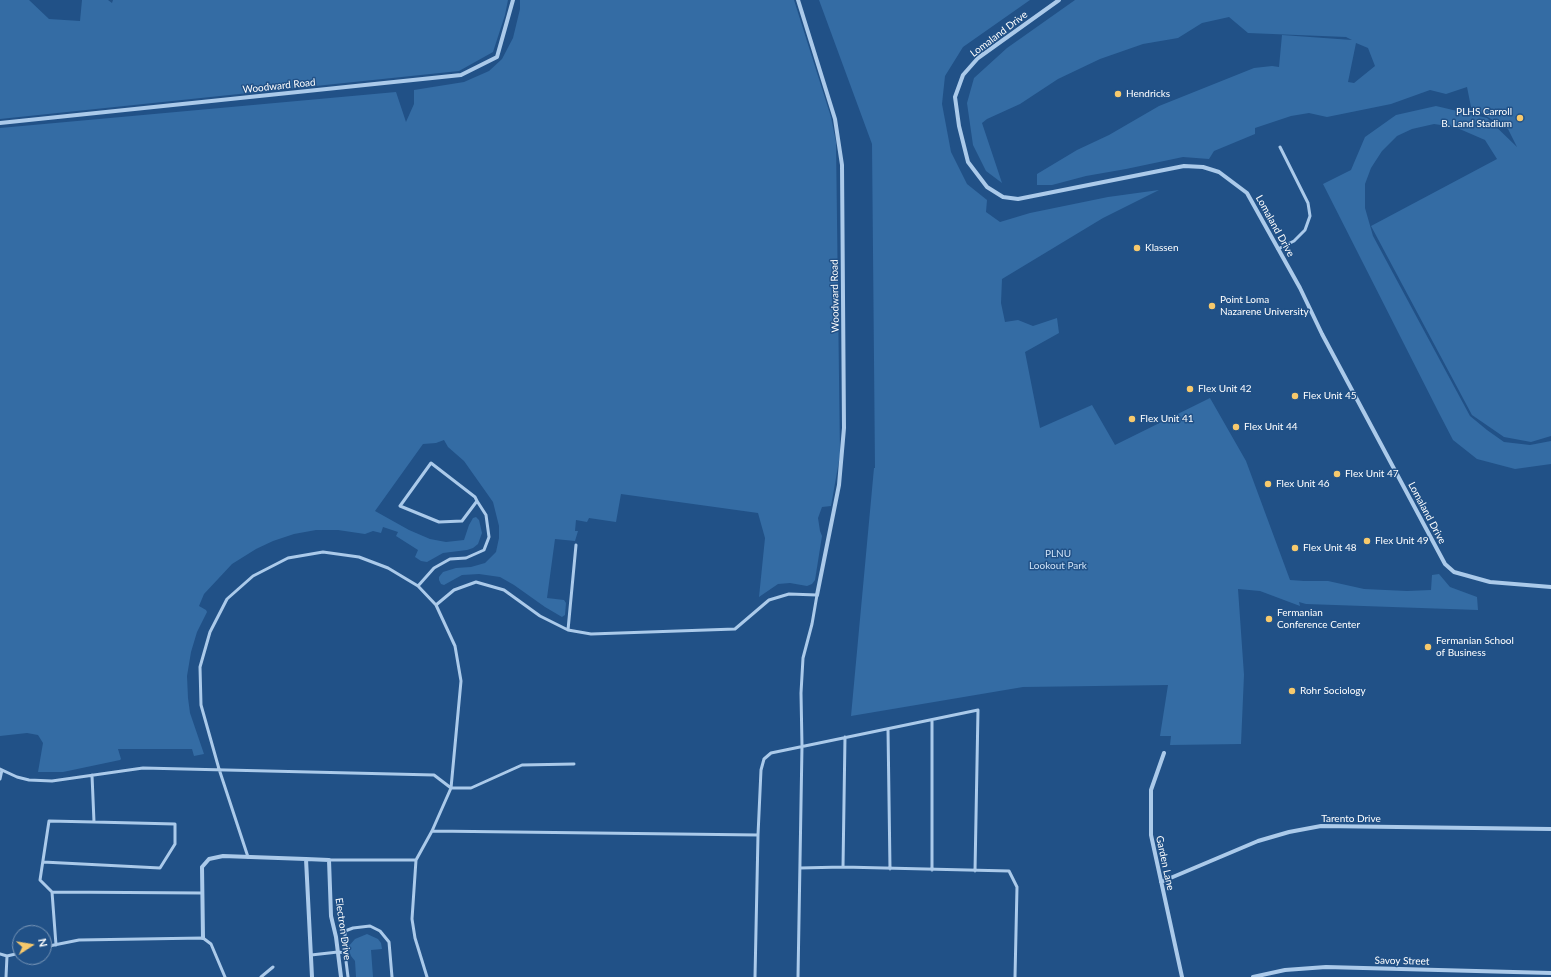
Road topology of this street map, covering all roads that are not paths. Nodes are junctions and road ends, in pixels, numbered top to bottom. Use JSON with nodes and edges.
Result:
{"nodes":[{"id":1,"x":513,"y":0,"type":"edge"},
{"id":2,"x":798,"y":0,"type":"edge"},
{"id":3,"x":1058,"y":0,"type":"edge"},
{"id":4,"x":0,"y":123,"type":"edge"},
{"id":5,"x":1280,"y":148,"type":"dead end"},
{"id":6,"x":1278,"y":249,"type":"junction"},
{"id":7,"x":477,"y":501,"type":"junction"},
{"id":8,"x":576,"y":545,"type":"dead end"},
{"id":9,"x":418,"y":586,"type":"junction"},
{"id":10,"x":1551,"y":587,"type":"edge"},
{"id":11,"x":817,"y":595,"type":"junction"},
{"id":12,"x":436,"y":605,"type":"junction"},
{"id":13,"x":568,"y":630,"type":"junction"},
{"id":14,"x":932,"y":720,"type":"junction"},
{"id":15,"x":888,"y":729,"type":"junction"},
{"id":16,"x":845,"y":738,"type":"junction"},
{"id":17,"x":802,"y":746,"type":"junction"},
{"id":18,"x":1164,"y":753,"type":"dead end"},
{"id":19,"x":574,"y":764,"type":"dead end"},
{"id":20,"x":219,"y":769,"type":"junction"},
{"id":21,"x":1,"y":770,"type":"edge"},
{"id":22,"x":92,"y":776,"type":"junction"},
{"id":23,"x":0,"y":779,"type":"edge"},
{"id":24,"x":451,"y":788,"type":"junction"},
{"id":25,"x":94,"y":822,"type":"junction"},
{"id":26,"x":1551,"y":829,"type":"edge"},
{"id":27,"x":432,"y":831,"type":"junction"},
{"id":28,"x":758,"y":835,"type":"junction"},
{"id":29,"x":248,"y":857,"type":"junction"},
{"id":30,"x":306,"y":860,"type":"junction"},
{"id":31,"x":329,"y":860,"type":"junction"},
{"id":32,"x":416,"y":860,"type":"junction"},
{"id":33,"x":42,"y":862,"type":"junction"},
{"id":34,"x":843,"y":867,"type":"junction"},
{"id":35,"x":800,"y":868,"type":"junction"},
{"id":36,"x":890,"y":869,"type":"junction"},
{"id":37,"x":932,"y":870,"type":"junction"},
{"id":38,"x":975,"y":870,"type":"junction"},
{"id":39,"x":1161,"y":882,"type":"junction"},
{"id":40,"x":52,"y":892,"type":"junction"},
{"id":41,"x":202,"y":893,"type":"junction"},
{"id":42,"x":203,"y":938,"type":"junction"},
{"id":43,"x":56,"y":945,"type":"junction"},
{"id":44,"x":52,"y":946,"type":"edge"},
{"id":45,"x":338,"y":952,"type":"junction"},
{"id":46,"x":345,"y":953,"type":"junction"},
{"id":47,"x":0,"y":954,"type":"edge"},
{"id":48,"x":12,"y":955,"type":"edge"},
{"id":49,"x":311,"y":955,"type":"junction"},
{"id":50,"x":7,"y":956,"type":"junction"},
{"id":51,"x":273,"y":967,"type":"dead end"},
{"id":52,"x":1551,"y":972,"type":"edge"},
{"id":53,"x":312,"y":975,"type":"edge"},
{"id":54,"x":6,"y":977,"type":"edge"},
{"id":55,"x":225,"y":977,"type":"edge"},
{"id":56,"x":262,"y":977,"type":"edge"},
{"id":57,"x":341,"y":977,"type":"edge"},
{"id":58,"x":348,"y":977,"type":"edge"},
{"id":59,"x":392,"y":977,"type":"edge"},
{"id":60,"x":427,"y":977,"type":"edge"},
{"id":61,"x":756,"y":977,"type":"edge"},
{"id":62,"x":798,"y":977,"type":"edge"},
{"id":63,"x":1015,"y":977,"type":"edge"},
{"id":64,"x":1182,"y":977,"type":"edge"},
{"id":65,"x":1253,"y":977,"type":"edge"}],
"edges":[{"from":1,"to":4,"type":"street","name":"Woodward Road"},
{"from":2,"to":11,"type":"street","name":"Woodward Road"},
{"from":3,"to":6,"type":"street","name":"Lomaland Drive"},
{"from":5,"to":6,"type":"lane"},
{"from":6,"to":10,"type":"street","name":"Lomaland Drive"},
{"from":7,"to":7,"type":"lane"},
{"from":7,"to":9,"type":"lane"},
{"from":8,"to":13,"type":"lane"},
{"from":9,"to":12,"type":"lane"},
{"from":9,"to":20,"type":"lane"},
{"from":11,"to":13,"type":"lane"},
{"from":11,"to":17,"type":"lane"},
{"from":12,"to":13,"type":"lane"},
{"from":12,"to":24,"type":"lane"},
{"from":14,"to":15,"type":"lane"},
{"from":14,"to":37,"type":"lane"},
{"from":14,"to":38,"type":"lane"},
{"from":15,"to":16,"type":"lane"},
{"from":15,"to":36,"type":"lane"},
{"from":16,"to":17,"type":"lane"},
{"from":16,"to":34,"type":"lane"},
{"from":17,"to":28,"type":"lane"},
{"from":17,"to":35,"type":"lane"},
{"from":18,"to":39,"type":"street","name":"Garden Lane"},
{"from":19,"to":24,"type":"lane"},
{"from":20,"to":22,"type":"lane"},
{"from":20,"to":24,"type":"lane"},
{"from":20,"to":29,"type":"lane"},
{"from":21,"to":22,"type":"lane"},
{"from":21,"to":23,"type":"lane"},
{"from":22,"to":25,"type":"lane"},
{"from":24,"to":27,"type":"lane"},
{"from":25,"to":33,"type":"lane"},
{"from":25,"to":33,"type":"lane"},
{"from":26,"to":39,"type":"street","name":"Tarento Drive"},
{"from":27,"to":28,"type":"lane"},
{"from":27,"to":32,"type":"lane"},
{"from":28,"to":61,"type":"lane"},
{"from":29,"to":30,"type":"street"},
{"from":29,"to":41,"type":"street"},
{"from":30,"to":31,"type":"street"},
{"from":30,"to":49,"type":"street"},
{"from":31,"to":32,"type":"lane"},
{"from":31,"to":45,"type":"street","name":"Electron Drive"},
{"from":32,"to":60,"type":"lane"},
{"from":33,"to":40,"type":"lane"},
{"from":34,"to":35,"type":"lane"},
{"from":34,"to":36,"type":"lane"},
{"from":35,"to":62,"type":"lane"},
{"from":36,"to":37,"type":"lane"},
{"from":37,"to":38,"type":"lane"},
{"from":38,"to":63,"type":"lane"},
{"from":39,"to":64,"type":"street","name":"Garden Lane"},
{"from":40,"to":41,"type":"lane"},
{"from":40,"to":43,"type":"lane"},
{"from":41,"to":42,"type":"street"},
{"from":42,"to":43,"type":"lane"},
{"from":42,"to":55,"type":"lane"},
{"from":43,"to":44,"type":"lane"},
{"from":45,"to":46,"type":"lane"},
{"from":45,"to":49,"type":"lane"},
{"from":45,"to":57,"type":"street","name":"Electron Drive"},
{"from":46,"to":58,"type":"lane"},
{"from":46,"to":59,"type":"lane"},
{"from":47,"to":50,"type":"lane"},
{"from":48,"to":50,"type":"lane"},
{"from":49,"to":53,"type":"street"},
{"from":50,"to":54,"type":"lane"},
{"from":51,"to":56,"type":"lane"},
{"from":52,"to":65,"type":"street","name":"Savoy Street"}]}
